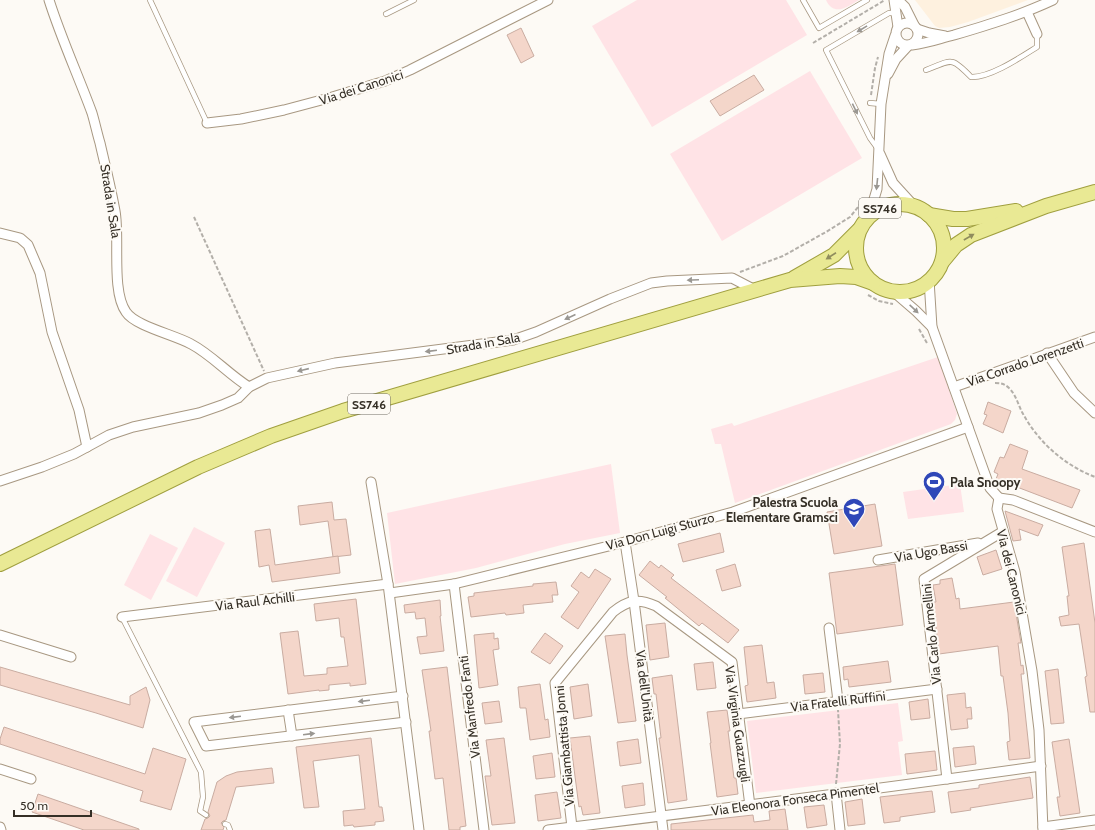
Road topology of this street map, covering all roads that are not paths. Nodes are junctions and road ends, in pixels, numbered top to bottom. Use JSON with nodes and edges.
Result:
{"nodes":[{"id":1,"x":49,"y":0,"type":"edge"},
{"id":2,"x":150,"y":0,"type":"edge"},
{"id":3,"x":414,"y":0,"type":"edge"},
{"id":4,"x":548,"y":0,"type":"edge"},
{"id":5,"x":803,"y":0,"type":"edge"},
{"id":6,"x":867,"y":0,"type":"edge"},
{"id":7,"x":894,"y":0,"type":"edge"},
{"id":8,"x":898,"y":0,"type":"edge"},
{"id":9,"x":1053,"y":0,"type":"edge"},
{"id":10,"x":1026,"y":12,"type":"junction"},
{"id":11,"x":897,"y":13,"type":"junction"},
{"id":12,"x":386,"y":14,"type":"dead end"},
{"id":13,"x":915,"y":27,"type":"junction"},
{"id":14,"x":896,"y":31,"type":"junction"},
{"id":15,"x":1037,"y":34,"type":"joint"},
{"id":16,"x":946,"y":37,"type":"junction"},
{"id":17,"x":910,"y":45,"type":"junction"},
{"id":18,"x":926,"y":70,"type":"dead end"},
{"id":19,"x":885,"y":78,"type":"junction"},
{"id":20,"x":870,"y":103,"type":"dead end"},
{"id":21,"x":881,"y":104,"type":"junction"},
{"id":22,"x":207,"y":123,"type":"joint"},
{"id":23,"x":879,"y":150,"type":"junction"},
{"id":24,"x":1095,"y":192,"type":"edge"},
{"id":25,"x":914,"y":206,"type":"junction"},
{"id":26,"x":1046,"y":206,"type":"junction"},
{"id":27,"x":929,"y":214,"type":"junction"},
{"id":28,"x":868,"y":216,"type":"junction"},
{"id":29,"x":859,"y":230,"type":"junction"},
{"id":30,"x":0,"y":233,"type":"edge"},
{"id":31,"x":941,"y":263,"type":"junction"},
{"id":32,"x":790,"y":280,"type":"junction"},
{"id":33,"x":930,"y":280,"type":"junction"},
{"id":34,"x":870,"y":289,"type":"junction"},
{"id":35,"x":755,"y":290,"type":"junction"},
{"id":36,"x":894,"y":298,"type":"junction"},
{"id":37,"x":932,"y":327,"type":"junction"},
{"id":38,"x":1095,"y":337,"type":"edge"},
{"id":39,"x":1047,"y":353,"type":"junction"},
{"id":40,"x":249,"y":387,"type":"junction"},
{"id":41,"x":954,"y":387,"type":"junction"},
{"id":42,"x":1095,"y":413,"type":"edge"},
{"id":43,"x":968,"y":428,"type":"junction"},
{"id":44,"x":87,"y":447,"type":"junction"},
{"id":45,"x":0,"y":481,"type":"edge"},
{"id":46,"x":371,"y":482,"type":"dead end"},
{"id":47,"x":999,"y":498,"type":"junction"},
{"id":48,"x":1002,"y":532,"type":"junction"},
{"id":49,"x":1095,"y":532,"type":"edge"},
{"id":50,"x":625,"y":542,"type":"junction"},
{"id":51,"x":984,"y":542,"type":"junction"},
{"id":52,"x":878,"y":560,"type":"dead end"},
{"id":53,"x":0,"y":564,"type":"edge"},
{"id":54,"x":454,"y":584,"type":"junction"},
{"id":55,"x":389,"y":589,"type":"junction"},
{"id":56,"x":634,"y":601,"type":"junction"},
{"id":57,"x":122,"y":617,"type":"joint"},
{"id":58,"x":829,"y":628,"type":"dead end"},
{"id":59,"x":0,"y":635,"type":"edge"},
{"id":60,"x":71,"y":657,"type":"dead end"},
{"id":61,"x":937,"y":689,"type":"junction"},
{"id":62,"x":403,"y":696,"type":"junction"},
{"id":63,"x":838,"y":701,"type":"junction"},
{"id":64,"x":288,"y":710,"type":"junction"},
{"id":65,"x":738,"y":714,"type":"junction"},
{"id":66,"x":406,"y":722,"type":"junction"},
{"id":67,"x":292,"y":736,"type":"junction"},
{"id":68,"x":1041,"y":766,"type":"junction"},
{"id":69,"x":0,"y":769,"type":"edge"},
{"id":70,"x":31,"y":779,"type":"dead end"},
{"id":71,"x":947,"y":779,"type":"junction"},
{"id":72,"x":836,"y":793,"type":"junction"},
{"id":73,"x":750,"y":806,"type":"junction"},
{"id":74,"x":206,"y":815,"type":"dead end"},
{"id":75,"x":662,"y":816,"type":"junction"},
{"id":76,"x":1095,"y":820,"type":"edge"},
{"id":77,"x":225,"y":824,"type":"dead end"},
{"id":78,"x":0,"y":827,"type":"edge"},
{"id":79,"x":572,"y":827,"type":"junction"},
{"id":80,"x":1043,"y":829,"type":"edge"},
{"id":81,"x":2,"y":830,"type":"edge"},
{"id":82,"x":230,"y":830,"type":"edge"},
{"id":83,"x":419,"y":830,"type":"edge"},
{"id":84,"x":484,"y":830,"type":"edge"},
{"id":85,"x":548,"y":830,"type":"edge"},
{"id":86,"x":663,"y":830,"type":"edge"},
{"id":87,"x":840,"y":830,"type":"edge"}],
"edges":[{"from":1,"to":40,"type":"street","name":"Strada in Sala"},
{"from":2,"to":22,"type":"lane"},
{"from":3,"to":12,"type":"lane"},
{"from":4,"to":22,"type":"street","name":"Via dei Canonici"},
{"from":5,"to":6,"type":"lane"},
{"from":7,"to":11,"type":"street"},
{"from":8,"to":13,"type":"street"},
{"from":9,"to":10,"type":"street"},
{"from":10,"to":15,"type":"street"},
{"from":10,"to":16,"type":"street"},
{"from":11,"to":14,"type":"street"},
{"from":11,"to":23,"type":"lane","one_way":true},
{"from":13,"to":14,"type":"street"},
{"from":13,"to":16,"type":"street"},
{"from":13,"to":17,"type":"street"},
{"from":14,"to":17,"type":"street"},
{"from":14,"to":19,"type":"street"},
{"from":15,"to":18,"type":"lane"},
{"from":16,"to":17,"type":"street"},
{"from":17,"to":19,"type":"street"},
{"from":19,"to":21,"type":"street"},
{"from":20,"to":21,"type":"lane"},
{"from":21,"to":23,"type":"street"},
{"from":23,"to":25,"type":"street"},
{"from":23,"to":28,"type":"street","one_way":true},
{"from":24,"to":26,"type":"main road","number":"SS746"},
{"from":25,"to":27,"type":"main road","number":"SS746"},
{"from":25,"to":28,"type":"main road","number":"SS746"},
{"from":26,"to":27,"type":"main road","number":"SS746"},
{"from":31,"to":26,"type":"main road","number":"SS746","one_way":true},
{"from":27,"to":31,"type":"main road","number":"SS746"},
{"from":28,"to":29,"type":"main road","number":"SS746"},
{"from":29,"to":32,"type":"main road","number":"SS746","one_way":true},
{"from":29,"to":34,"type":"main road","number":"SS746"},
{"from":30,"to":44,"type":"street"},
{"from":31,"to":33,"type":"main road","number":"SS746"},
{"from":32,"to":34,"type":"main road","number":"SS746"},
{"from":32,"to":35,"type":"main road","number":"SS746"},
{"from":33,"to":36,"type":"main road","number":"SS746"},
{"from":33,"to":37,"type":"street"},
{"from":34,"to":36,"type":"main road","number":"SS746"},
{"from":35,"to":40,"type":"street","name":"Strada in Sala","one_way":true},
{"from":35,"to":53,"type":"main road","number":"SS746"},
{"from":36,"to":37,"type":"street","one_way":true},
{"from":37,"to":41,"type":"street"},
{"from":38,"to":39,"type":"street","name":"Via Corrado Lorenzetti"},
{"from":39,"to":41,"type":"street","name":"Via Corrado Lorenzetti"},
{"from":39,"to":42,"type":"street"},
{"from":40,"to":44,"type":"street","name":"Strada in Sala"},
{"from":41,"to":43,"type":"street"},
{"from":43,"to":47,"type":"street"},
{"from":43,"to":50,"type":"street","name":"Via Don Luigi Sturzo"},
{"from":44,"to":45,"type":"street","name":"Strada in Sala"},
{"from":46,"to":55,"type":"street"},
{"from":47,"to":48,"type":"street","name":"Via dei Canonici"},
{"from":47,"to":49,"type":"street"},
{"from":48,"to":51,"type":"street","name":"Via Carlo Armellini"},
{"from":48,"to":68,"type":"street","name":"Via dei Canonici"},
{"from":50,"to":54,"type":"street","name":"Via Don Luigi Sturzo"},
{"from":50,"to":56,"type":"street","name":"Via dell'Unità"},
{"from":51,"to":52,"type":"street","name":"Via Ugo Bassi"},
{"from":51,"to":61,"type":"street","name":"Via Carlo Armellini"},
{"from":54,"to":55,"type":"street","name":"Via Don Luigi Sturzo"},
{"from":54,"to":84,"type":"street","name":"Via Manfredo Fanti"},
{"from":55,"to":57,"type":"street","name":"Via Raul Achilli"},
{"from":55,"to":62,"type":"street"},
{"from":56,"to":65,"type":"street","name":"Via Virginia Guazzugli"},
{"from":56,"to":75,"type":"street","name":"Via dell'Unità"},
{"from":56,"to":79,"type":"street","name":"Via Giambattista Jonni"},
{"from":57,"to":74,"type":"lane"},
{"from":58,"to":63,"type":"street"},
{"from":59,"to":60,"type":"street"},
{"from":61,"to":63,"type":"street","name":"Via Fratelli Ruffini"},
{"from":61,"to":71,"type":"street","name":"Via Carlo Armellini"},
{"from":62,"to":64,"type":"street","one_way":true},
{"from":62,"to":66,"type":"street"},
{"from":63,"to":65,"type":"street","name":"Via Fratelli Ruffini"},
{"from":64,"to":67,"type":"street"},
{"from":64,"to":67,"type":"street","one_way":true},
{"from":65,"to":73,"type":"street","name":"Via Virginia Guazzugli"},
{"from":67,"to":66,"type":"street","one_way":true},
{"from":66,"to":83,"type":"street"},
{"from":68,"to":71,"type":"street","name":"Via Eleonora Fonseca Pimentel"},
{"from":68,"to":80,"type":"street","name":"Via dei Canonici"},
{"from":69,"to":70,"type":"street"},
{"from":71,"to":72,"type":"street","name":"Via Eleonora Fonseca Pimentel"},
{"from":72,"to":73,"type":"street","name":"Via Eleonora Fonseca Pimentel"},
{"from":72,"to":87,"type":"street"},
{"from":73,"to":75,"type":"street","name":"Via Eleonora Fonseca Pimentel"},
{"from":75,"to":79,"type":"street","name":"Via Eleonora Fonseca Pimentel"},
{"from":75,"to":86,"type":"street","name":"Via dell'Unità"},
{"from":76,"to":80,"type":"street"},
{"from":77,"to":82,"type":"lane"},
{"from":78,"to":81,"type":"street"},
{"from":79,"to":85,"type":"street","name":"Via Eleonora Fonseca Pimentel"}]}
